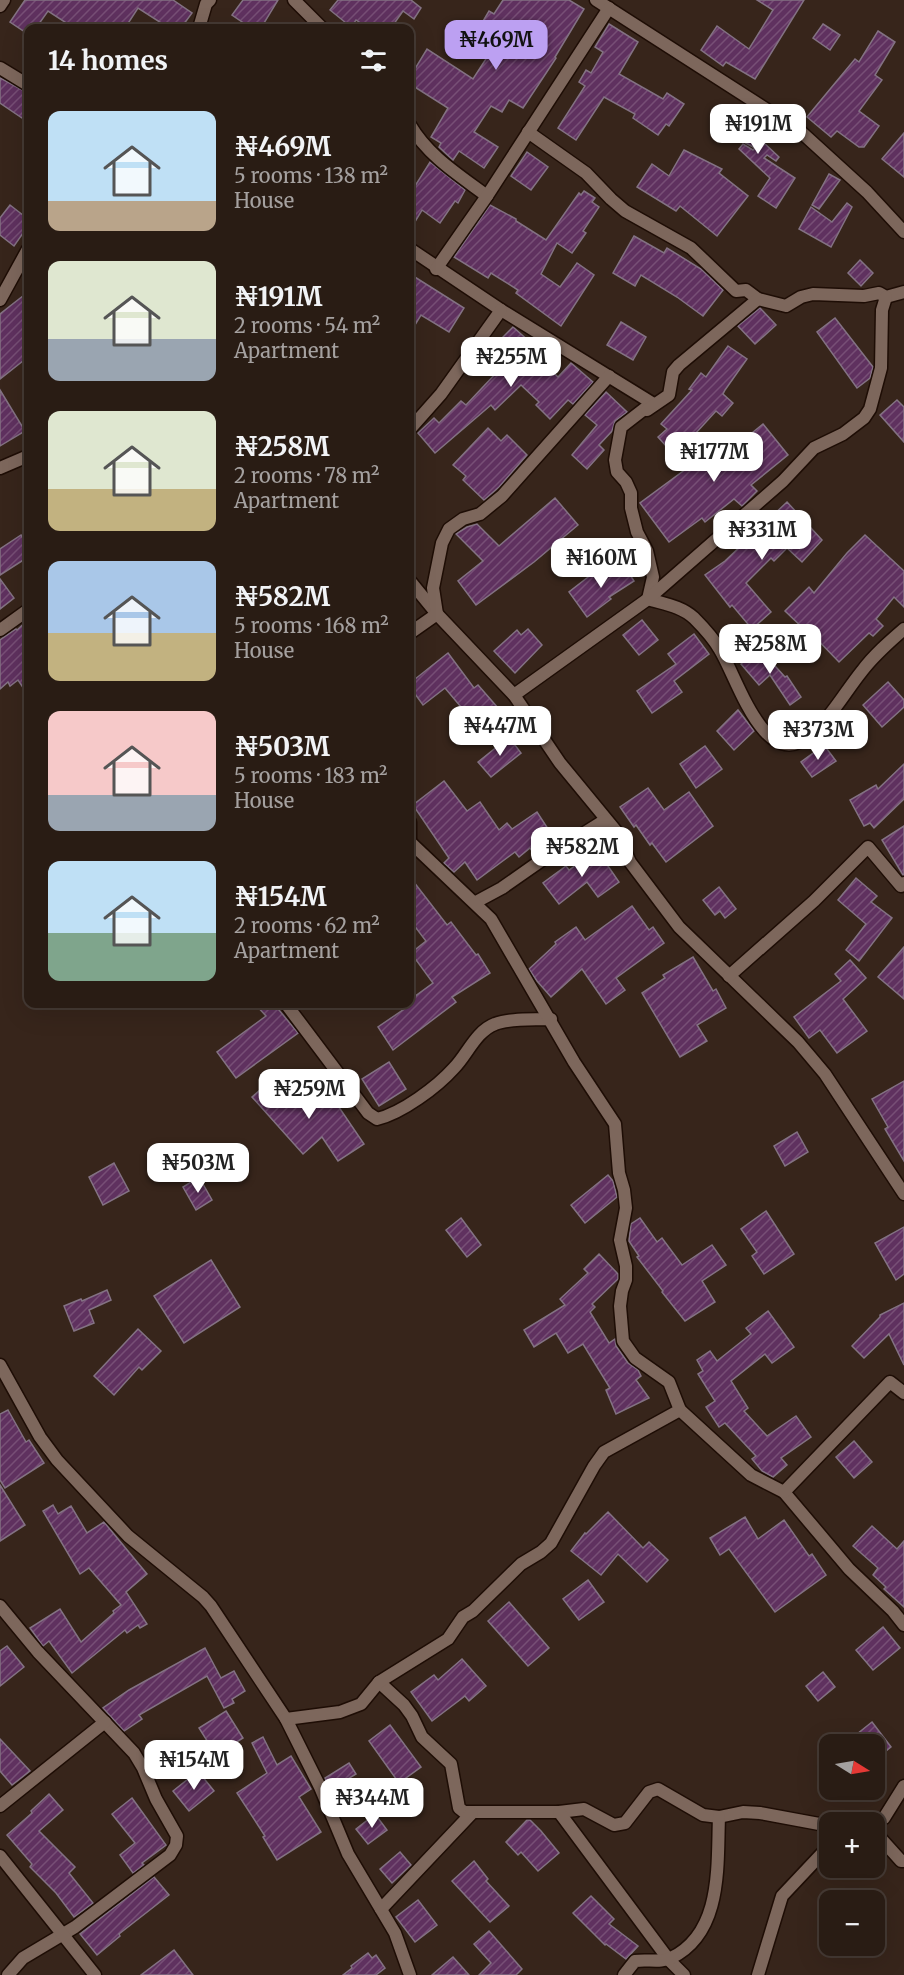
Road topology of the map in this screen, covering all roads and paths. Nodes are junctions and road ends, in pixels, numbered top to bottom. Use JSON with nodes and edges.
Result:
{"nodes":[{"id":1,"x":4,"y":0,"type":"edge"},
{"id":2,"x":210,"y":0,"type":"edge"},
{"id":3,"x":294,"y":0,"type":"edge"},
{"id":4,"x":596,"y":0,"type":"edge"},
{"id":5,"x":0,"y":6,"type":"edge"},
{"id":6,"x":609,"y":8,"type":"junction"},
{"id":7,"x":200,"y":24,"type":"edge"},
{"id":8,"x":318,"y":24,"type":"edge"},
{"id":9,"x":0,"y":68,"type":"edge"},
{"id":10,"x":24,"y":83,"type":"edge"},
{"id":11,"x":414,"y":132,"type":"edge"},
{"id":12,"x":528,"y":132,"type":"junction"},
{"id":13,"x":487,"y":196,"type":"junction"},
{"id":14,"x":904,"y":232,"type":"edge"},
{"id":15,"x":414,"y":252,"type":"edge"},
{"id":16,"x":24,"y":256,"type":"edge"},
{"id":17,"x":436,"y":269,"type":"junction"},
{"id":18,"x":904,"y":292,"type":"edge"},
{"id":19,"x":886,"y":297,"type":"junction"},
{"id":20,"x":758,"y":299,"type":"junction"},
{"id":21,"x":0,"y":300,"type":"edge"},
{"id":22,"x":501,"y":310,"type":"junction"},
{"id":23,"x":609,"y":376,"type":"junction"},
{"id":24,"x":414,"y":424,"type":"edge"},
{"id":25,"x":621,"y":427,"type":"junction"},
{"id":26,"x":24,"y":458,"type":"edge"},
{"id":27,"x":0,"y":468,"type":"edge"},
{"id":28,"x":414,"y":586,"type":"edge"},
{"id":29,"x":648,"y":599,"type":"junction"},
{"id":30,"x":24,"y":613,"type":"edge"},
{"id":31,"x":437,"y":614,"type":"junction"},
{"id":32,"x":904,"y":629,"type":"edge"},
{"id":33,"x":0,"y":630,"type":"edge"},
{"id":34,"x":414,"y":630,"type":"edge"},
{"id":35,"x":514,"y":695,"type":"junction"},
{"id":36,"x":605,"y":820,"type":"junction"},
{"id":37,"x":414,"y":846,"type":"edge"},
{"id":38,"x":904,"y":883,"type":"edge"},
{"id":39,"x":476,"y":903,"type":"junction"},
{"id":40,"x":729,"y":976,"type":"junction"},
{"id":41,"x":289,"y":1008,"type":"edge"},
{"id":42,"x":550,"y":1019,"type":"junction"},
{"id":43,"x":904,"y":1194,"type":"edge"},
{"id":44,"x":0,"y":1365,"type":"edge"},
{"id":45,"x":904,"y":1393,"type":"edge"},
{"id":46,"x":680,"y":1410,"type":"junction"},
{"id":47,"x":784,"y":1492,"type":"junction"},
{"id":48,"x":0,"y":1606,"type":"edge"},
{"id":49,"x":904,"y":1625,"type":"edge"},
{"id":50,"x":380,"y":1682,"type":"junction"},
{"id":51,"x":286,"y":1719,"type":"junction"},
{"id":52,"x":105,"y":1722,"type":"junction"},
{"id":53,"x":904,"y":1786,"type":"edge"},
{"id":54,"x":0,"y":1806,"type":"edge"},
{"id":55,"x":559,"y":1812,"type":"junction"},
{"id":56,"x":472,"y":1813,"type":"junction"},
{"id":57,"x":885,"y":1816,"type":"edge"},
{"id":58,"x":719,"y":1817,"type":"junction"},
{"id":59,"x":819,"y":1824,"type":"edge"},
{"id":60,"x":885,"y":1843,"type":"edge"},
{"id":61,"x":0,"y":1856,"type":"edge"},
{"id":62,"x":819,"y":1857,"type":"edge"},
{"id":63,"x":904,"y":1862,"type":"edge"},
{"id":64,"x":381,"y":1909,"type":"junction"},
{"id":65,"x":62,"y":1935,"type":"junction"},
{"id":66,"x":669,"y":1960,"type":"junction"},
{"id":67,"x":8,"y":1975,"type":"edge"},
{"id":68,"x":95,"y":1975,"type":"edge"},
{"id":69,"x":410,"y":1975,"type":"edge"},
{"id":70,"x":624,"y":1975,"type":"edge"},
{"id":71,"x":684,"y":1975,"type":"edge"},
{"id":72,"x":758,"y":1975,"type":"edge"}],
"edges":[{"from":1,"to":5,"type":"street"},
{"from":2,"to":7,"type":"street"},
{"from":3,"to":8,"type":"street"},
{"from":4,"to":6,"type":"street"},
{"from":6,"to":12,"type":"street"},
{"from":6,"to":14,"type":"street"},
{"from":9,"to":10,"type":"street"},
{"from":11,"to":13,"type":"street"},
{"from":12,"to":13,"type":"street"},
{"from":12,"to":20,"type":"street"},
{"from":13,"to":17,"type":"street"},
{"from":15,"to":17,"type":"street"},
{"from":16,"to":21,"type":"street"},
{"from":17,"to":22,"type":"street"},
{"from":18,"to":19,"type":"street"},
{"from":19,"to":20,"type":"street"},
{"from":19,"to":29,"type":"street"},
{"from":20,"to":25,"type":"street"},
{"from":22,"to":23,"type":"street"},
{"from":22,"to":24,"type":"street"},
{"from":23,"to":25,"type":"street"},
{"from":23,"to":31,"type":"street"},
{"from":25,"to":29,"type":"street"},
{"from":26,"to":27,"type":"street"},
{"from":28,"to":31,"type":"street"},
{"from":29,"to":32,"type":"street"},
{"from":29,"to":35,"type":"street"},
{"from":30,"to":33,"type":"street"},
{"from":31,"to":34,"type":"street"},
{"from":31,"to":35,"type":"street"},
{"from":35,"to":36,"type":"street"},
{"from":36,"to":39,"type":"street"},
{"from":36,"to":40,"type":"street"},
{"from":37,"to":39,"type":"street"},
{"from":38,"to":40,"type":"street"},
{"from":39,"to":42,"type":"street"},
{"from":40,"to":43,"type":"street"},
{"from":41,"to":42,"type":"street"},
{"from":42,"to":46,"type":"street"},
{"from":44,"to":51,"type":"street"},
{"from":45,"to":47,"type":"street"},
{"from":46,"to":47,"type":"street"},
{"from":46,"to":50,"type":"street"},
{"from":47,"to":49,"type":"street"},
{"from":48,"to":52,"type":"street"},
{"from":50,"to":51,"type":"street"},
{"from":50,"to":56,"type":"street"},
{"from":51,"to":64,"type":"street"},
{"from":52,"to":54,"type":"street"},
{"from":52,"to":65,"type":"street"},
{"from":53,"to":57,"type":"street"},
{"from":55,"to":56,"type":"street"},
{"from":55,"to":58,"type":"street"},
{"from":55,"to":66,"type":"street"},
{"from":56,"to":64,"type":"street"},
{"from":58,"to":59,"type":"street"},
{"from":58,"to":66,"type":"street"},
{"from":60,"to":63,"type":"street"},
{"from":61,"to":65,"type":"street"},
{"from":62,"to":72,"type":"street"},
{"from":64,"to":69,"type":"street"},
{"from":65,"to":67,"type":"street"},
{"from":65,"to":68,"type":"street"},
{"from":66,"to":70,"type":"street"},
{"from":66,"to":71,"type":"street"}]}
